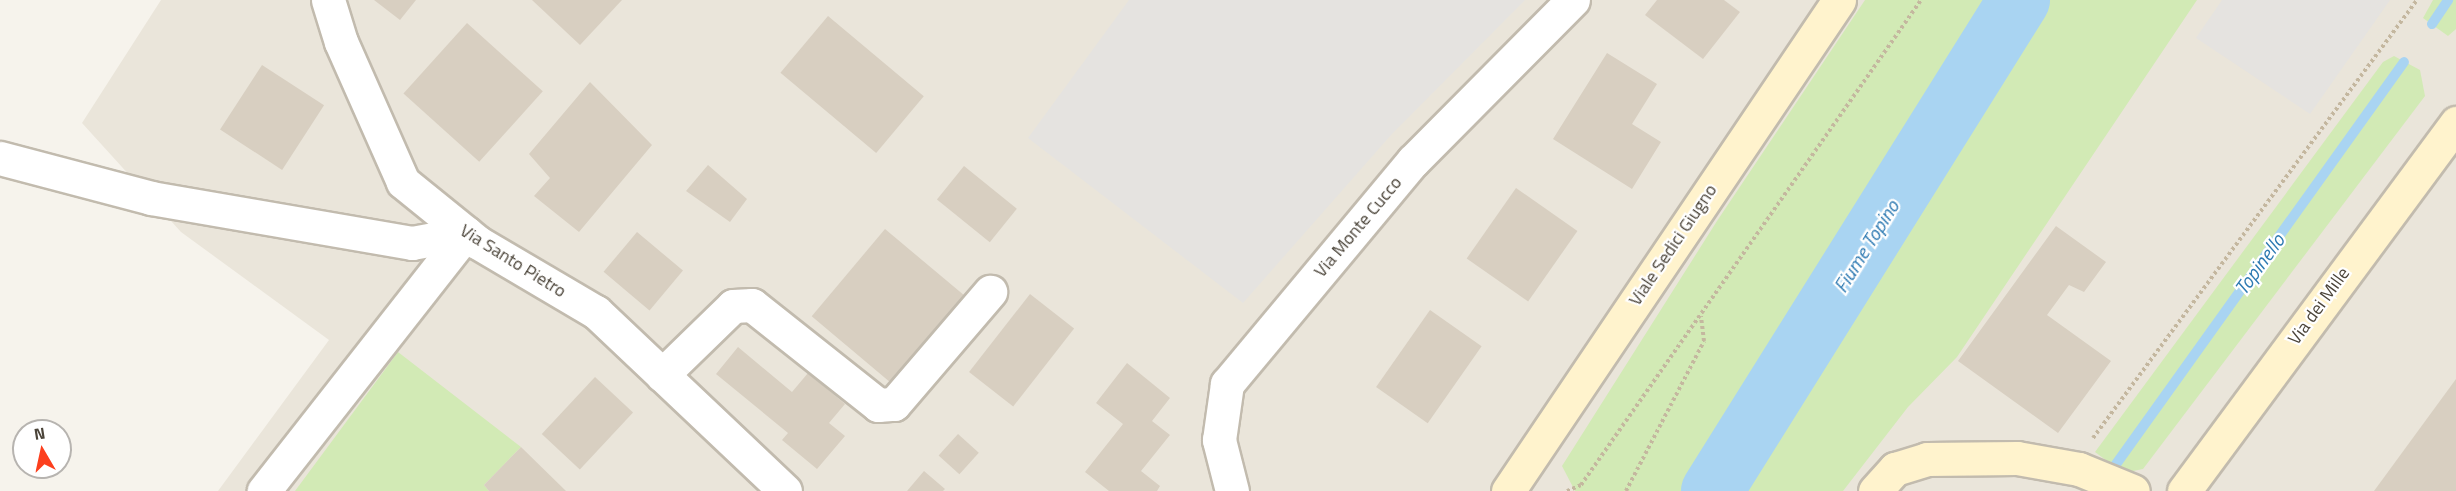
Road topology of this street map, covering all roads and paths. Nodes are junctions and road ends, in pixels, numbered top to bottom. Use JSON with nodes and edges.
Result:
{"nodes":[{"id":1,"x":328,"y":0,"type":"edge"},
{"id":2,"x":1839,"y":0,"type":"edge"},
{"id":3,"x":1921,"y":0,"type":"edge"},
{"id":4,"x":2417,"y":0,"type":"edge"},
{"id":5,"x":1572,"y":1,"type":"edge"},
{"id":6,"x":2456,"y":123,"type":"edge"},
{"id":7,"x":0,"y":158,"type":"edge"},
{"id":8,"x":466,"y":233,"type":"junction"},
{"id":9,"x":990,"y":292,"type":"dead end"},
{"id":10,"x":1701,"y":314,"type":"junction"},
{"id":11,"x":662,"y":375,"type":"junction"},
{"id":12,"x":2071,"y":468,"type":"junction"},
{"id":13,"x":1886,"y":484,"type":"edge"},
{"id":14,"x":1513,"y":489,"type":"edge"},
{"id":15,"x":264,"y":491,"type":"edge"},
{"id":16,"x":785,"y":491,"type":"edge"},
{"id":17,"x":1232,"y":491,"type":"edge"},
{"id":18,"x":1567,"y":491,"type":"edge"},
{"id":19,"x":1626,"y":491,"type":"edge"},
{"id":20,"x":2133,"y":491,"type":"edge"},
{"id":21,"x":2184,"y":491,"type":"edge"}],
"edges":[{"from":1,"to":8,"type":"street","name":"Via Santo Pietro"},
{"from":2,"to":14,"type":"street","name":"Viale Sedici Giugno"},
{"from":3,"to":10,"type":"path"},
{"from":4,"to":12,"type":"path"},
{"from":5,"to":17,"type":"street","name":"Via Monte Cucco"},
{"from":6,"to":21,"type":"street","name":"Via dei Mille"},
{"from":7,"to":8,"type":"street"},
{"from":8,"to":11,"type":"street","name":"Via Santo Pietro"},
{"from":8,"to":15,"type":"street"},
{"from":9,"to":11,"type":"street"},
{"from":10,"to":18,"type":"path"},
{"from":10,"to":19,"type":"path"},
{"from":11,"to":16,"type":"street","name":"Via Santo Pietro"},
{"from":12,"to":13,"type":"street"},
{"from":12,"to":20,"type":"street"}]}
